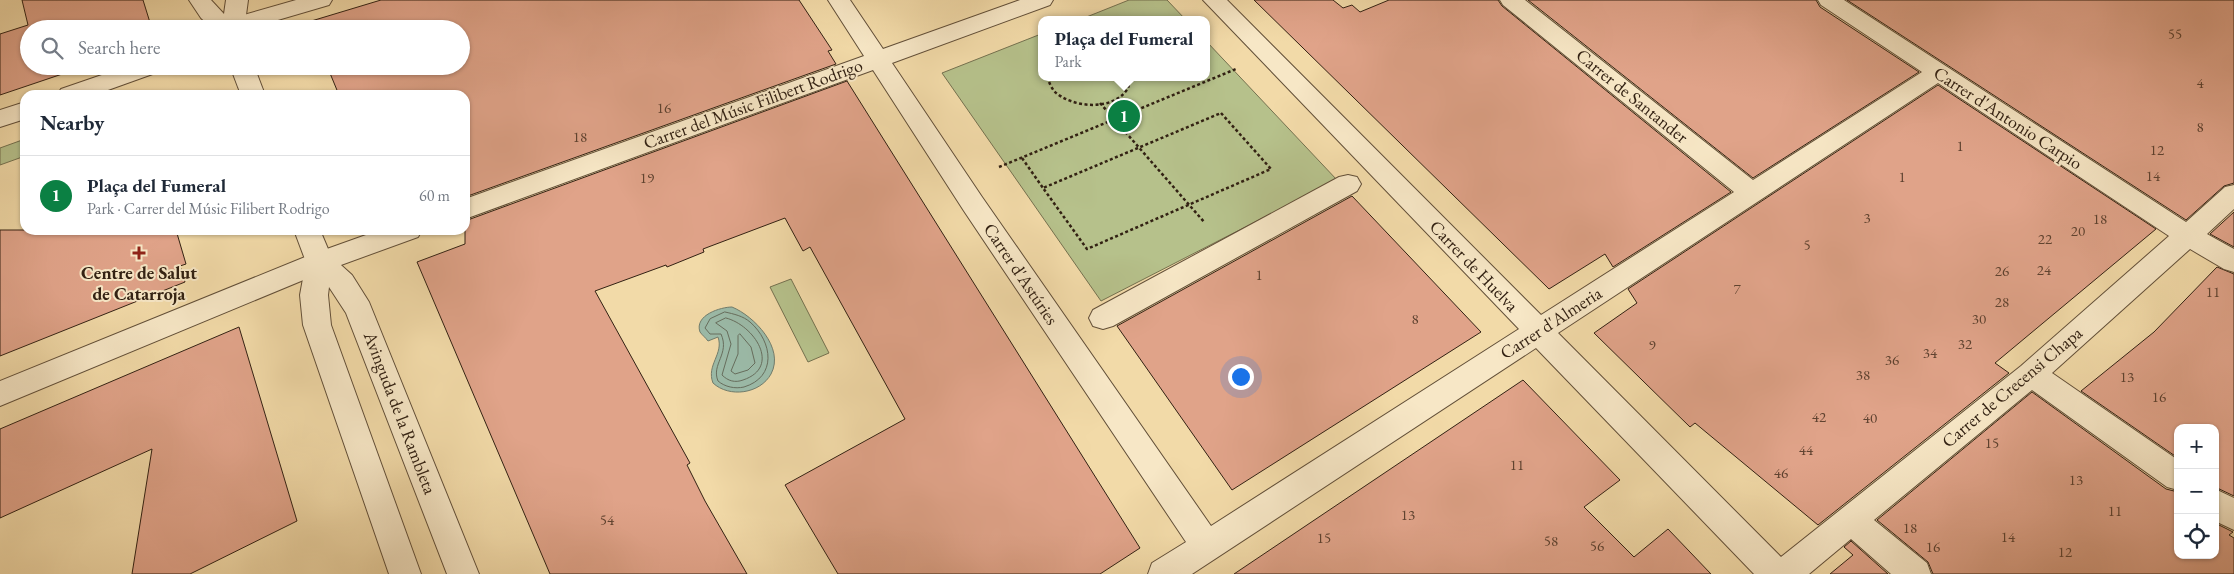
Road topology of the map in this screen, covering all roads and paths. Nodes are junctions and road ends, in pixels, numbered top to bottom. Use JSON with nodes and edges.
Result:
{"nodes":[{"id":1,"x":200,"y":0,"type":"edge"},
{"id":2,"x":237,"y":0,"type":"edge"},
{"id":3,"x":321,"y":0,"type":"edge"},
{"id":4,"x":839,"y":0,"type":"edge"},
{"id":5,"x":1042,"y":0,"type":"edge"},
{"id":6,"x":1214,"y":0,"type":"edge"},
{"id":7,"x":1511,"y":0,"type":"edge"},
{"id":8,"x":1829,"y":0,"type":"edge"},
{"id":9,"x":215,"y":20,"type":"edge"},
{"id":10,"x":232,"y":20,"type":"edge"},
{"id":11,"x":254,"y":20,"type":"edge"},
{"id":12,"x":878,"y":59,"type":"junction"},
{"id":13,"x":1238,"y":69,"type":"dead end"},
{"id":14,"x":1939,"y":72,"type":"junction"},
{"id":15,"x":127,"y":75,"type":"edge"},
{"id":16,"x":245,"y":75,"type":"edge"},
{"id":17,"x":1048,"y":81,"type":"edge"},
{"id":18,"x":1129,"y":81,"type":"edge"},
{"id":19,"x":1209,"y":81,"type":"edge"},
{"id":20,"x":1210,"y":81,"type":"edge"},
{"id":21,"x":83,"y":90,"type":"edge"},
{"id":22,"x":251,"y":90,"type":"edge"},
{"id":23,"x":1100,"y":103,"type":"junction"},
{"id":24,"x":20,"y":112,"type":"edge"},
{"id":25,"x":0,"y":119,"type":"edge"},
{"id":26,"x":1115,"y":120,"type":"junction"},
{"id":27,"x":1139,"y":147,"type":"junction"},
{"id":28,"x":1022,"y":158,"type":"junction"},
{"id":29,"x":999,"y":168,"type":"dead end"},
{"id":30,"x":1348,"y":184,"type":"dead end"},
{"id":31,"x":1043,"y":188,"type":"junction"},
{"id":32,"x":1753,"y":193,"type":"junction"},
{"id":33,"x":2234,"y":194,"type":"edge"},
{"id":34,"x":1189,"y":205,"type":"junction"},
{"id":35,"x":470,"y":208,"type":"edge"},
{"id":36,"x":309,"y":235,"type":"edge"},
{"id":37,"x":395,"y":235,"type":"edge"},
{"id":38,"x":2188,"y":236,"type":"junction"},
{"id":39,"x":1228,"y":250,"type":"junction"},
{"id":40,"x":320,"y":262,"type":"junction"},
{"id":41,"x":2234,"y":262,"type":"edge"},
{"id":42,"x":1103,"y":318,"type":"dead end"},
{"id":43,"x":1538,"y":331,"type":"junction"},
{"id":44,"x":2031,"y":374,"type":"junction"},
{"id":45,"x":0,"y":394,"type":"edge"},
{"id":46,"x":2174,"y":473,"type":"edge"},
{"id":47,"x":2219,"y":506,"type":"edge"},
{"id":48,"x":2234,"y":516,"type":"edge"},
{"id":49,"x":1852,"y":521,"type":"junction"},
{"id":50,"x":1207,"y":546,"type":"junction"},
{"id":51,"x":405,"y":574,"type":"edge"},
{"id":52,"x":463,"y":574,"type":"edge"},
{"id":53,"x":1164,"y":574,"type":"edge"},
{"id":54,"x":1776,"y":574,"type":"edge"},
{"id":55,"x":1784,"y":574,"type":"edge"},
{"id":56,"x":1915,"y":574,"type":"edge"}],
"edges":[{"from":1,"to":9,"type":"street"},
{"from":2,"to":10,"type":"street"},
{"from":3,"to":11,"type":"street"},
{"from":4,"to":12,"type":"street","name":"Carrer d'Astúries"},
{"from":5,"to":12,"type":"street","name":"Carrer del Músic Filibert Rodrigo"},
{"from":6,"to":43,"type":"street","name":"Carrer de Huelva"},
{"from":7,"to":32,"type":"street","name":"Carrer de Santander"},
{"from":8,"to":14,"type":"street","name":"Carrer d'Antonio Carpio"},
{"from":12,"to":35,"type":"street","name":"Carrer del Músic Filibert Rodrigo"},
{"from":12,"to":50,"type":"street","name":"Carrer d'Astúries"},
{"from":13,"to":20,"type":"path"},
{"from":14,"to":32,"type":"street","name":"Carrer d'Almeria"},
{"from":14,"to":38,"type":"street","name":"Carrer d'Antonio Carpio"},
{"from":15,"to":21,"type":"street"},
{"from":16,"to":22,"type":"street"},
{"from":17,"to":23,"type":"path"},
{"from":18,"to":23,"type":"path"},
{"from":19,"to":26,"type":"path"},
{"from":23,"to":26,"type":"path"},
{"from":24,"to":25,"type":"street"},
{"from":26,"to":27,"type":"path"},
{"from":26,"to":28,"type":"path"},
{"from":27,"to":31,"type":"path"},
{"from":27,"to":34,"type":"path"},
{"from":27,"to":34,"type":"path"},
{"from":28,"to":29,"type":"path"},
{"from":28,"to":31,"type":"path"},
{"from":30,"to":39,"type":"street"},
{"from":31,"to":34,"type":"path"},
{"from":32,"to":43,"type":"street","name":"Carrer d'Almeria"},
{"from":33,"to":38,"type":"street","name":"Carrer de Crecensi Chapa"},
{"from":34,"to":39,"type":"path"},
{"from":36,"to":40,"type":"street","name":"Avinguda de la Rambleta"},
{"from":37,"to":40,"type":"street"},
{"from":38,"to":41,"type":"street","name":"Carrer d'Antonio Carpio"},
{"from":38,"to":44,"type":"street","name":"Carrer de Crecensi Chapa"},
{"from":39,"to":42,"type":"street"},
{"from":40,"to":45,"type":"street"},
{"from":40,"to":51,"type":"street"},
{"from":40,"to":52,"type":"street","name":"Avinguda de la Rambleta"},
{"from":43,"to":50,"type":"street","name":"Carrer d'Almeria"},
{"from":43,"to":54,"type":"street","name":"Carrer de Huelva"},
{"from":44,"to":46,"type":"street"},
{"from":44,"to":49,"type":"street","name":"Carrer de Crecensi Chapa"},
{"from":47,"to":48,"type":"street"},
{"from":49,"to":55,"type":"street","name":"Carrer de Crecensi Chapa"},
{"from":49,"to":56,"type":"street"},
{"from":50,"to":53,"type":"street","name":"Carrer d'Almeria"}]}
